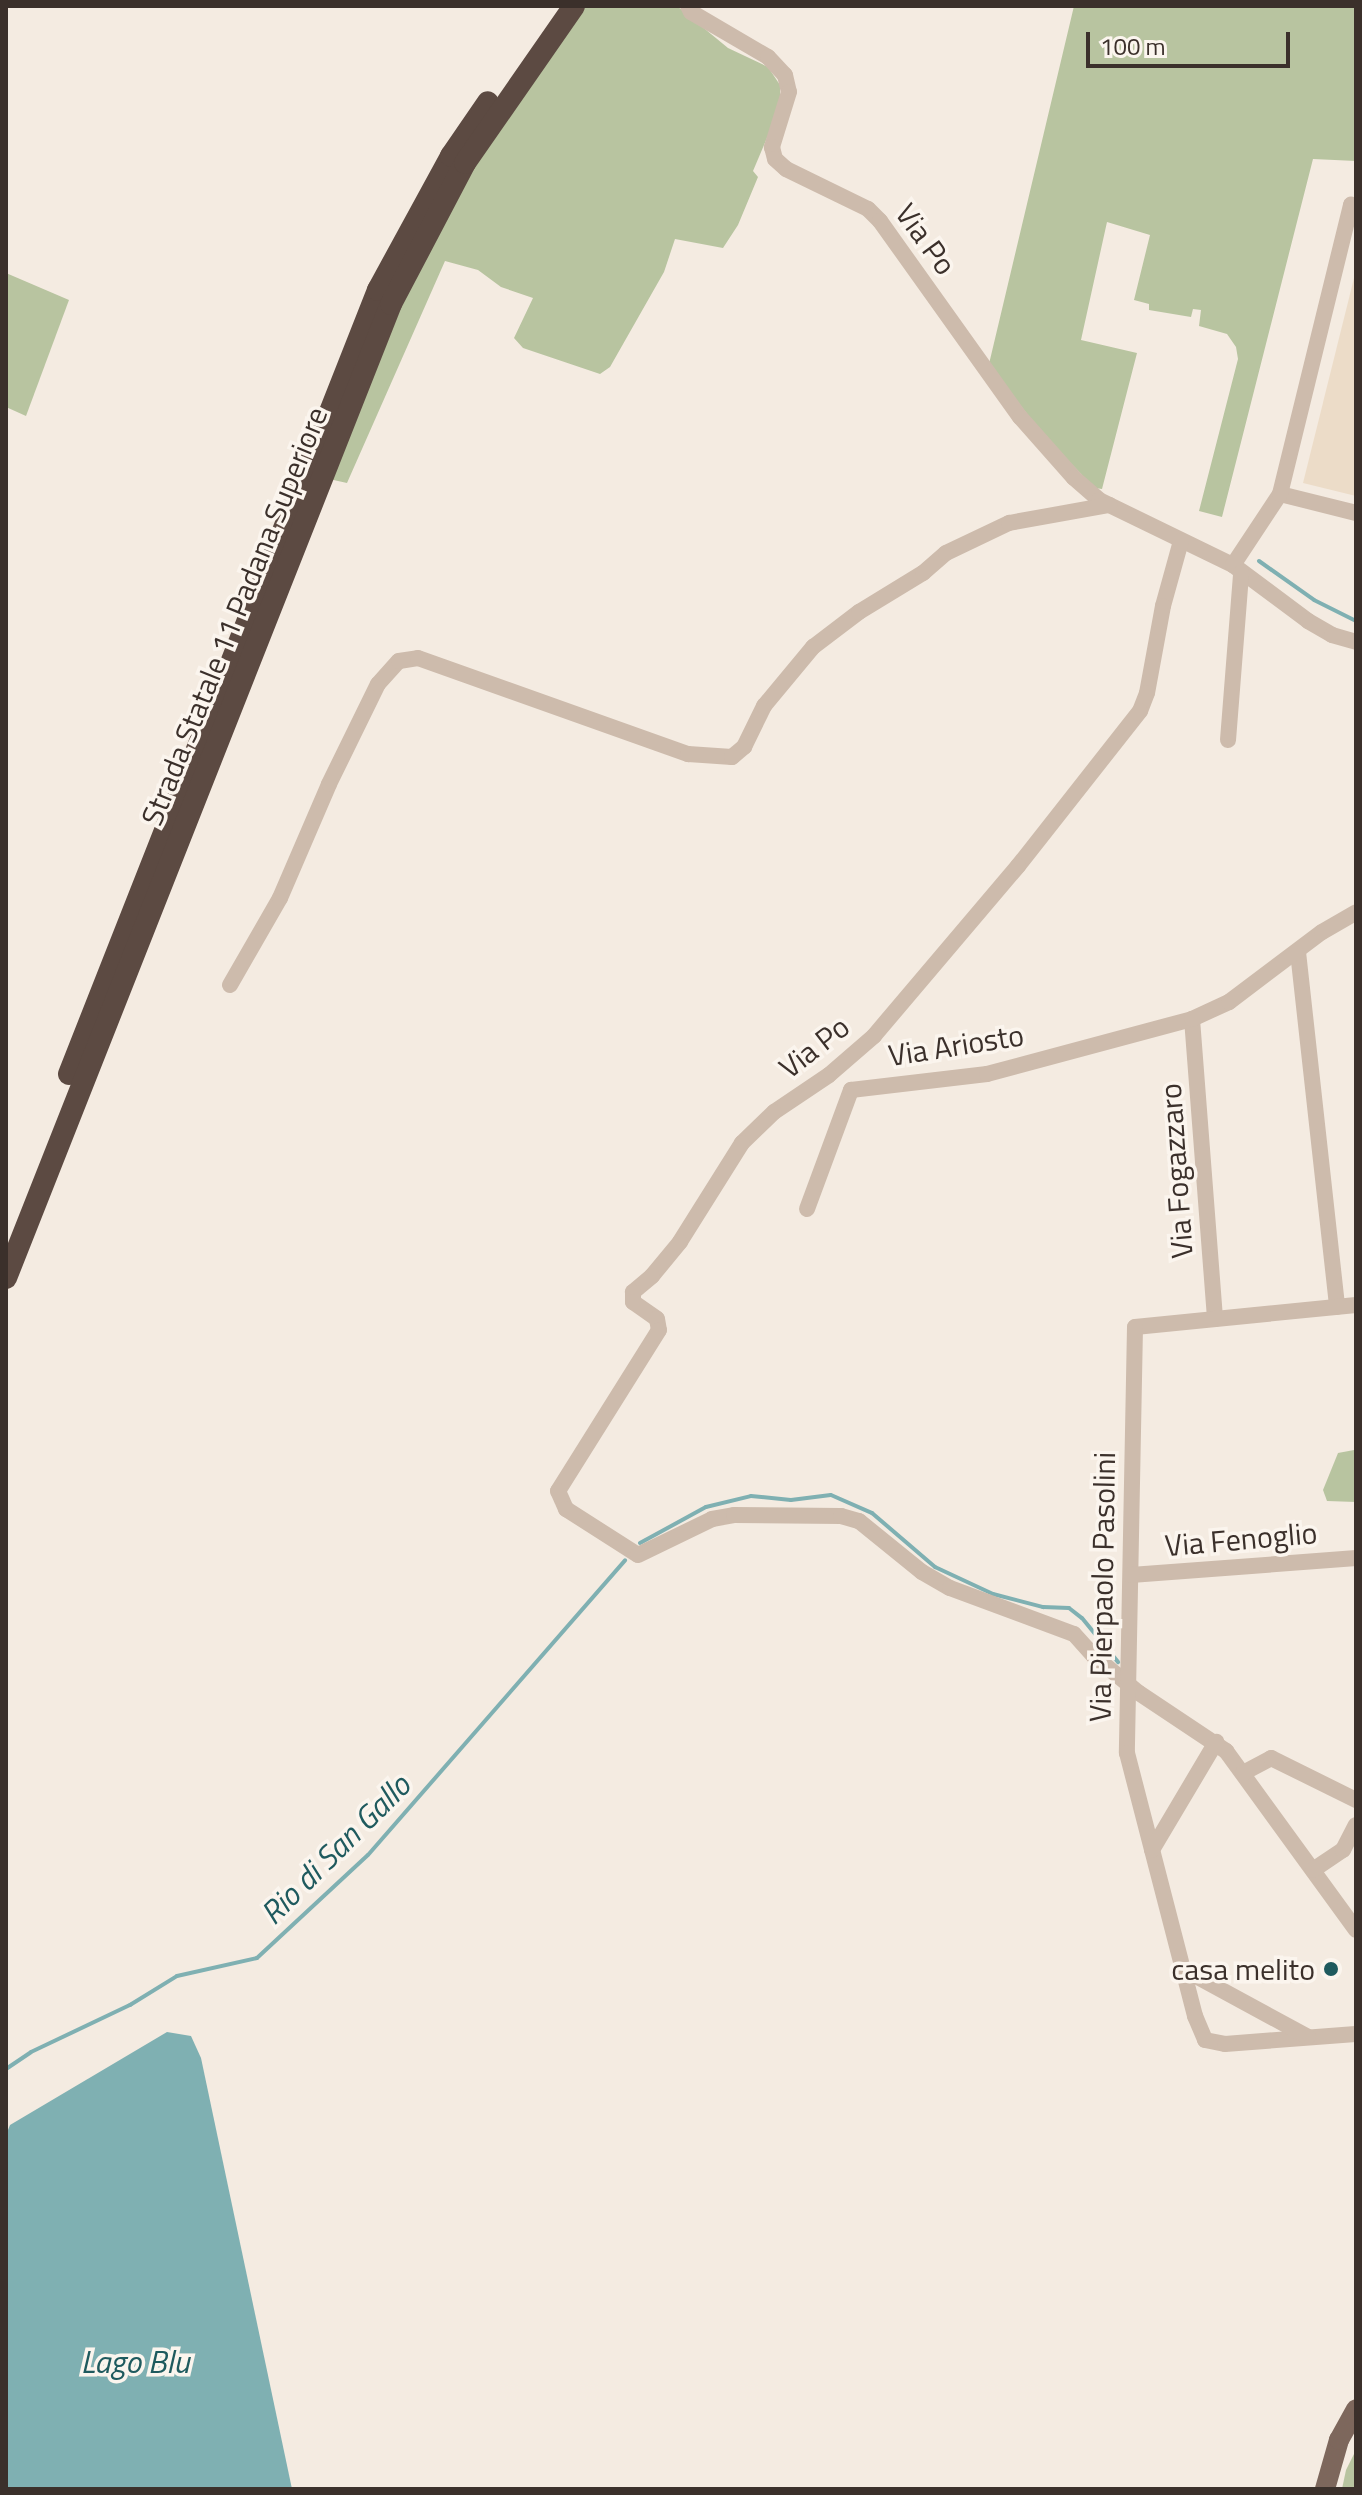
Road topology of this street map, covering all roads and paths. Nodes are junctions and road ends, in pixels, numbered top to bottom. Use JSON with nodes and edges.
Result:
{"nodes":[{"id":1,"x":556,"y":6,"type":"edge"},
{"id":2,"x":574,"y":6,"type":"edge"},
{"id":3,"x":688,"y":6,"type":"edge"},
{"id":4,"x":1356,"y":206,"type":"edge"},
{"id":5,"x":1280,"y":494,"type":"junction"},
{"id":6,"x":1109,"y":505,"type":"junction"},
{"id":7,"x":1356,"y":513,"type":"edge"},
{"id":8,"x":1181,"y":541,"type":"junction"},
{"id":9,"x":1237,"y":569,"type":"junction"},
{"id":10,"x":1356,"y":642,"type":"edge"},
{"id":11,"x":1228,"y":740,"type":"dead end"},
{"id":12,"x":1356,"y":912,"type":"edge"},
{"id":13,"x":1298,"y":952,"type":"junction"},
{"id":14,"x":230,"y":985,"type":"dead end"},
{"id":15,"x":1192,"y":1019,"type":"junction"},
{"id":16,"x":807,"y":1209,"type":"dead end"},
{"id":17,"x":6,"y":1237,"type":"edge"},
{"id":18,"x":6,"y":1278,"type":"edge"},
{"id":19,"x":1356,"y":1305,"type":"edge"},
{"id":20,"x":1337,"y":1307,"type":"junction"},
{"id":21,"x":1215,"y":1319,"type":"junction"},
{"id":22,"x":1356,"y":1558,"type":"edge"},
{"id":23,"x":1131,"y":1575,"type":"junction"},
{"id":24,"x":1130,"y":1682,"type":"junction"},
{"id":25,"x":1216,"y":1742,"type":"junction"},
{"id":26,"x":1243,"y":1773,"type":"junction"},
{"id":27,"x":1356,"y":1800,"type":"edge"},
{"id":28,"x":1356,"y":1825,"type":"edge"},
{"id":29,"x":1152,"y":1850,"type":"junction"},
{"id":30,"x":1313,"y":1870,"type":"junction"},
{"id":31,"x":1356,"y":1930,"type":"edge"},
{"id":32,"x":1183,"y":1969,"type":"junction"},
{"id":33,"x":1356,"y":2034,"type":"edge"},
{"id":34,"x":1310,"y":2038,"type":"junction"},
{"id":35,"x":1356,"y":2409,"type":"edge"},
{"id":36,"x":1325,"y":2489,"type":"edge"}],
"edges":[{"from":1,"to":17,"type":"highway","name":"Strada Statale 11 Padana Superiore"},
{"from":2,"to":18,"type":"highway","name":"Strada Statale 11 Padana Superiore"},
{"from":3,"to":6,"type":"street","name":"Via Po"},
{"from":4,"to":5,"type":"street"},
{"from":5,"to":7,"type":"street"},
{"from":5,"to":9,"type":"street"},
{"from":6,"to":8,"type":"street","name":"Via Po"},
{"from":6,"to":14,"type":"street"},
{"from":8,"to":9,"type":"street","name":"Via Po"},
{"from":8,"to":24,"type":"street","name":"Via Po"},
{"from":9,"to":10,"type":"street","name":"Via Po"},
{"from":9,"to":11,"type":"street"},
{"from":12,"to":13,"type":"street"},
{"from":13,"to":15,"type":"street"},
{"from":13,"to":20,"type":"street"},
{"from":15,"to":16,"type":"street","name":"Via Ariosto"},
{"from":15,"to":21,"type":"street","name":"Via Fogazzaro"},
{"from":19,"to":20,"type":"street","name":"Via Pierpaolo Pasolini"},
{"from":20,"to":21,"type":"street","name":"Via Pierpaolo Pasolini"},
{"from":21,"to":23,"type":"street","name":"Via Pierpaolo Pasolini"},
{"from":22,"to":23,"type":"street","name":"Via Fenoglio"},
{"from":23,"to":24,"type":"street","name":"Via Pierpaolo Pasolini"},
{"from":24,"to":25,"type":"street"},
{"from":24,"to":29,"type":"street","name":"Via Pierpaolo Pasolini"},
{"from":25,"to":26,"type":"street"},
{"from":25,"to":29,"type":"street"},
{"from":26,"to":27,"type":"street"},
{"from":26,"to":30,"type":"street"},
{"from":28,"to":30,"type":"street"},
{"from":29,"to":32,"type":"street","name":"Via Pierpaolo Pasolini"},
{"from":30,"to":31,"type":"street"},
{"from":32,"to":34,"type":"street"},
{"from":32,"to":34,"type":"street","name":"Via Pierpaolo Pasolini"},
{"from":33,"to":34,"type":"street"},
{"from":35,"to":36,"type":"main road"}]}
